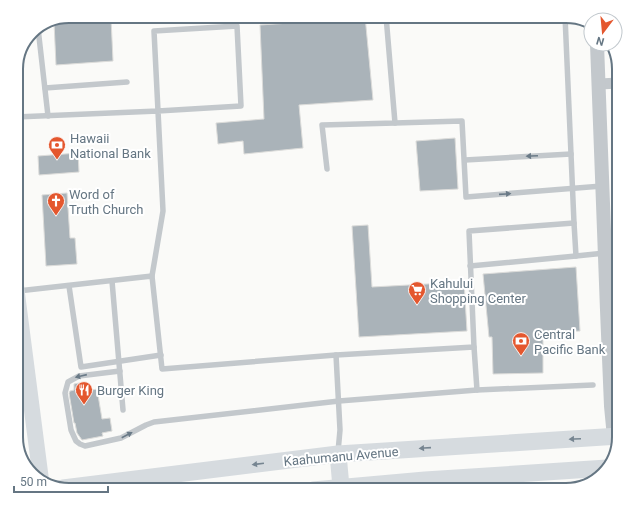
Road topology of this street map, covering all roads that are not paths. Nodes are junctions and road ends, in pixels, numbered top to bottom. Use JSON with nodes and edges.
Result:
{"nodes":[{"id":1,"x":387,"y":23,"type":"edge"},
{"id":2,"x":565,"y":23,"type":"edge"},
{"id":3,"x":39,"y":34,"type":"edge"},
{"id":4,"x":597,"y":52,"type":"edge"},
{"id":5,"x":127,"y":82,"type":"dead end"},
{"id":6,"x":612,"y":83,"type":"edge"},
{"id":7,"x":599,"y":84,"type":"junction"},
{"id":8,"x":45,"y":88,"type":"junction"},
{"id":9,"x":158,"y":111,"type":"junction"},
{"id":10,"x":48,"y":116,"type":"junction"},
{"id":11,"x":23,"y":117,"type":"edge"},
{"id":12,"x":395,"y":123,"type":"junction"},
{"id":13,"x":571,"y":154,"type":"junction"},
{"id":14,"x":465,"y":160,"type":"junction"},
{"id":15,"x":327,"y":169,"type":"dead end"},
{"id":16,"x":602,"y":186,"type":"junction"},
{"id":17,"x":572,"y":190,"type":"junction"},
{"id":18,"x":574,"y":223,"type":"junction"},
{"id":19,"x":605,"y":253,"type":"junction"},
{"id":20,"x":576,"y":256,"type":"junction"},
{"id":21,"x":470,"y":266,"type":"junction"},
{"id":22,"x":152,"y":276,"type":"junction"},
{"id":23,"x":112,"y":281,"type":"junction"},
{"id":24,"x":70,"y":286,"type":"junction"},
{"id":25,"x":23,"y":289,"type":"edge"},
{"id":26,"x":474,"y":347,"type":"junction"},
{"id":27,"x":336,"y":354,"type":"junction"},
{"id":28,"x":161,"y":355,"type":"junction"},
{"id":29,"x":23,"y":359,"type":"edge"},
{"id":30,"x":119,"y":362,"type":"junction"},
{"id":31,"x":120,"y":371,"type":"junction"},
{"id":32,"x":612,"y":380,"type":"edge"},
{"id":33,"x":593,"y":385,"type":"dead end"},
{"id":34,"x":477,"y":390,"type":"junction"},
{"id":35,"x":339,"y":401,"type":"junction"},
{"id":36,"x":124,"y":410,"type":"dead end"},
{"id":37,"x":612,"y":440,"type":"edge"},
{"id":38,"x":338,"y":454,"type":"junction"},
{"id":39,"x":599,"y":469,"type":"edge"},
{"id":40,"x":40,"y":473,"type":"edge"},
{"id":41,"x":103,"y":483,"type":"edge"},
{"id":42,"x":340,"y":483,"type":"edge"},
{"id":43,"x":396,"y":483,"type":"edge"}],
"edges":[{"from":1,"to":12,"type":"lane"},
{"from":2,"to":13,"type":"lane"},
{"from":3,"to":8,"type":"lane"},
{"from":4,"to":7,"type":"street"},
{"from":5,"to":8,"type":"lane"},
{"from":6,"to":7,"type":"street"},
{"from":7,"to":16,"type":"street"},
{"from":8,"to":10,"type":"lane"},
{"from":9,"to":9,"type":"lane"},
{"from":9,"to":10,"type":"lane"},
{"from":9,"to":22,"type":"lane"},
{"from":10,"to":11,"type":"lane"},
{"from":12,"to":14,"type":"lane"},
{"from":12,"to":15,"type":"lane"},
{"from":13,"to":14,"type":"lane","one_way":true},
{"from":13,"to":17,"type":"lane"},
{"from":14,"to":17,"type":"lane","one_way":true},
{"from":16,"to":17,"type":"lane"},
{"from":16,"to":19,"type":"street"},
{"from":17,"to":18,"type":"lane"},
{"from":18,"to":20,"type":"lane"},
{"from":18,"to":21,"type":"lane"},
{"from":19,"to":20,"type":"lane"},
{"from":19,"to":32,"type":"street"},
{"from":20,"to":21,"type":"lane"},
{"from":21,"to":26,"type":"lane"},
{"from":22,"to":23,"type":"lane"},
{"from":22,"to":28,"type":"lane"},
{"from":23,"to":24,"type":"lane"},
{"from":23,"to":30,"type":"lane"},
{"from":24,"to":25,"type":"lane"},
{"from":24,"to":30,"type":"lane"},
{"from":26,"to":27,"type":"lane"},
{"from":26,"to":34,"type":"lane"},
{"from":27,"to":28,"type":"lane"},
{"from":27,"to":35,"type":"lane"},
{"from":28,"to":30,"type":"lane"},
{"from":29,"to":40,"type":"main road"},
{"from":30,"to":31,"type":"lane"},
{"from":31,"to":35,"type":"lane","one_way":true},
{"from":31,"to":36,"type":"lane"},
{"from":33,"to":34,"type":"lane"},
{"from":34,"to":35,"type":"lane"},
{"from":35,"to":38,"type":"lane"},
{"from":37,"to":38,"type":"main road","name":"Kaahumanu Avenue","one_way":true},
{"from":38,"to":41,"type":"main road","name":"Kaahumanu Avenue","one_way":true},
{"from":38,"to":42,"type":"main road"},
{"from":39,"to":43,"type":"main road"}]}
